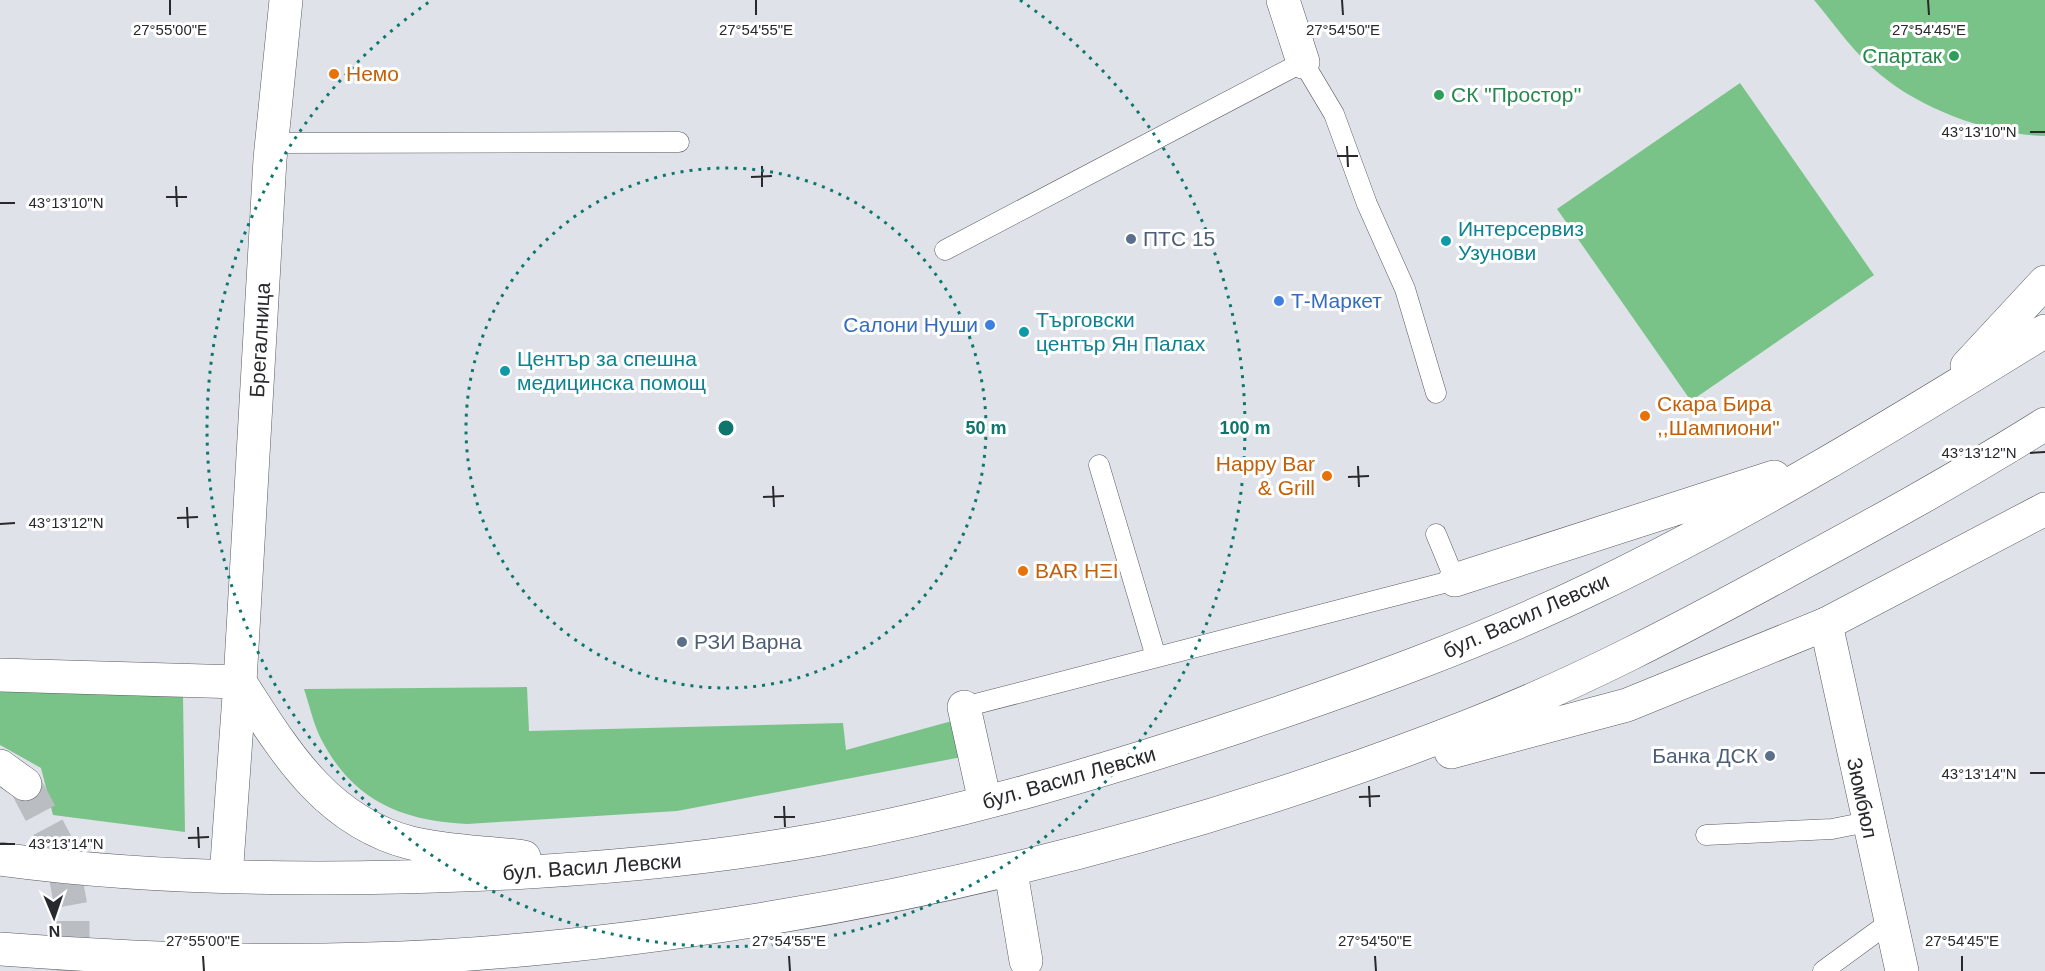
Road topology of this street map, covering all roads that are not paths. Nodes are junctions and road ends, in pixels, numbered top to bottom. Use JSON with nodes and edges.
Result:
{"nodes":[{"id":1,"x":286,"y":0,"type":"edge"},
{"id":2,"x":1283,"y":0,"type":"edge"},
{"id":3,"x":1303,"y":62,"type":"junction"},
{"id":4,"x":272,"y":142,"type":"junction"},
{"id":5,"x":679,"y":142,"type":"dead end"},
{"id":6,"x":945,"y":250,"type":"dead end"},
{"id":7,"x":2045,"y":282,"type":"edge"},
{"id":8,"x":2045,"y":331,"type":"edge"},
{"id":9,"x":1436,"y":393,"type":"dead end"},
{"id":10,"x":1938,"y":397,"type":"junction"},
{"id":11,"x":2045,"y":424,"type":"edge"},
{"id":12,"x":1836,"y":457,"type":"junction"},
{"id":13,"x":1100,"y":465,"type":"dead end"},
{"id":14,"x":2045,"y":508,"type":"edge"},
{"id":15,"x":1436,"y":534,"type":"dead end"},
{"id":16,"x":1455,"y":580,"type":"junction"},
{"id":17,"x":1826,"y":624,"type":"junction"},
{"id":18,"x":1156,"y":657,"type":"junction"},
{"id":19,"x":0,"y":675,"type":"edge"},
{"id":20,"x":240,"y":682,"type":"junction"},
{"id":21,"x":964,"y":707,"type":"joint"},
{"id":22,"x":985,"y":802,"type":"junction"},
{"id":23,"x":1246,"y":806,"type":"junction"},
{"id":24,"x":1868,"y":822,"type":"junction"},
{"id":25,"x":1706,"y":835,"type":"dead end"},
{"id":26,"x":0,"y":859,"type":"edge"},
{"id":27,"x":609,"y":867,"type":"junction"},
{"id":28,"x":1011,"y":872,"type":"junction"},
{"id":29,"x":226,"y":877,"type":"junction"},
{"id":30,"x":1890,"y":922,"type":"junction"},
{"id":31,"x":0,"y":950,"type":"edge"},
{"id":32,"x":323,"y":960,"type":"junction"},
{"id":33,"x":1026,"y":966,"type":"edge"},
{"id":34,"x":288,"y":971,"type":"edge"},
{"id":35,"x":1823,"y":971,"type":"edge"},
{"id":36,"x":1902,"y":971,"type":"edge"}],
"edges":[{"from":1,"to":4,"type":"main road","name":"Брегалница"},
{"from":2,"to":3,"type":"main road"},
{"from":3,"to":6,"type":"lane"},
{"from":3,"to":9,"type":"lane"},
{"from":4,"to":5,"type":"lane"},
{"from":4,"to":20,"type":"main road","name":"Брегалница"},
{"from":7,"to":10,"type":"main road"},
{"from":8,"to":10,"type":"main road","name":"бул. Васил Левски"},
{"from":10,"to":12,"type":"main road","name":"бул. Васил Левски"},
{"from":11,"to":23,"type":"main road"},
{"from":12,"to":16,"type":"main road"},
{"from":12,"to":22,"type":"main road","name":"бул. Васил Левски"},
{"from":13,"to":18,"type":"lane"},
{"from":14,"to":17,"type":"main road"},
{"from":15,"to":16,"type":"lane"},
{"from":16,"to":18,"type":"lane"},
{"from":17,"to":23,"type":"main road"},
{"from":17,"to":24,"type":"main road","name":"Зюмбюл"},
{"from":18,"to":21,"type":"lane"},
{"from":19,"to":20,"type":"main road"},
{"from":20,"to":27,"type":"main road"},
{"from":20,"to":29,"type":"main road","name":"Брегалница"},
{"from":21,"to":22,"type":"main road"},
{"from":22,"to":27,"type":"main road","name":"бул. Васил Левски"},
{"from":23,"to":28,"type":"main road"},
{"from":24,"to":25,"type":"lane"},
{"from":24,"to":30,"type":"main road","name":"Зюмбюл"},
{"from":26,"to":29,"type":"main road","name":"бул. Васил Левски"},
{"from":27,"to":29,"type":"main road","name":"бул. Васил Левски"},
{"from":28,"to":32,"type":"main road"},
{"from":28,"to":33,"type":"main road"},
{"from":30,"to":35,"type":"lane"},
{"from":30,"to":36,"type":"main road","name":"Зюмбюл"},
{"from":31,"to":32,"type":"main road"},
{"from":32,"to":34,"type":"main road"}]}
